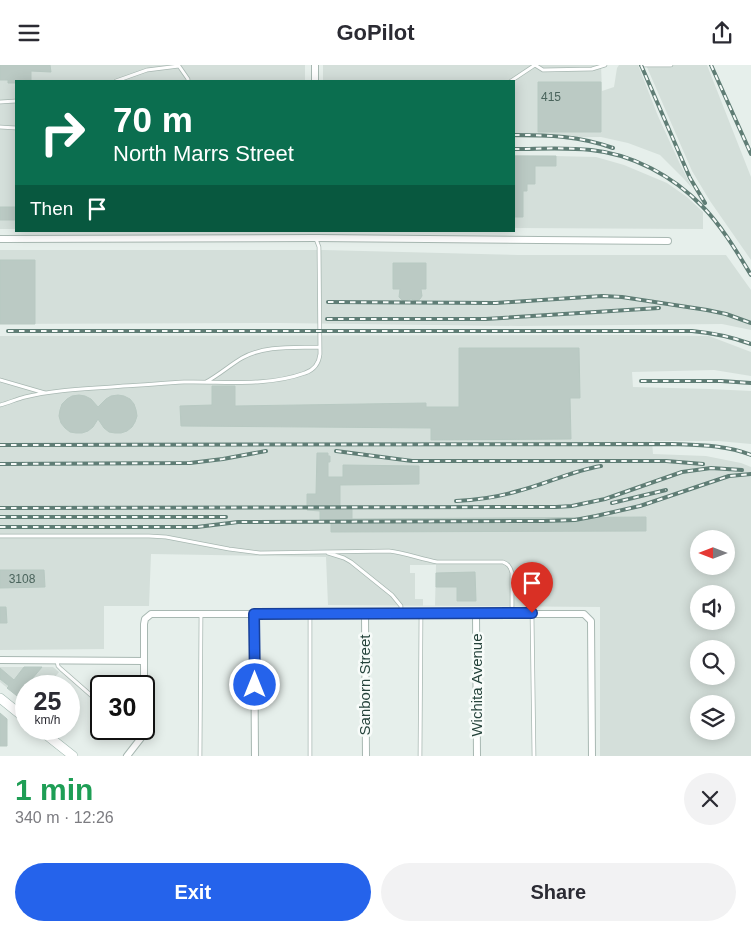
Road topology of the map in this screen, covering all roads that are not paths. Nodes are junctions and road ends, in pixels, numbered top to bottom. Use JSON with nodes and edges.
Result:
{"nodes":[{"id":1,"x":315,"y":65,"type":"edge"},
{"id":2,"x":535,"y":65,"type":"edge"},
{"id":3,"x":605,"y":65,"type":"edge"},
{"id":4,"x":641,"y":65,"type":"edge"},
{"id":5,"x":670,"y":65,"type":"edge"},
{"id":6,"x":119,"y":80,"type":"edge"},
{"id":7,"x":188,"y":80,"type":"edge"},
{"id":8,"x":315,"y":80,"type":"edge"},
{"id":9,"x":512,"y":80,"type":"edge"},
{"id":10,"x":15,"y":101,"type":"edge"},
{"id":11,"x":0,"y":102,"type":"edge"},
{"id":12,"x":0,"y":127,"type":"edge"},
{"id":13,"x":15,"y":128,"type":"edge"},
{"id":14,"x":316,"y":235,"type":"edge"},
{"id":15,"x":0,"y":239,"type":"edge"},
{"id":16,"x":668,"y":241,"type":"dead end"},
{"id":17,"x":320,"y":347,"type":"junction"},
{"id":18,"x":0,"y":379,"type":"edge"},
{"id":19,"x":205,"y":382,"type":"junction"},
{"id":20,"x":47,"y":393,"type":"junction"},
{"id":21,"x":0,"y":405,"type":"edge"},
{"id":22,"x":0,"y":537,"type":"edge"},
{"id":23,"x":325,"y":552,"type":"junction"},
{"id":24,"x":512,"y":613,"type":"junction"},
{"id":25,"x":532,"y":613,"type":"junction"},
{"id":26,"x":201,"y":614,"type":"junction"},
{"id":27,"x":254,"y":614,"type":"junction"},
{"id":28,"x":310,"y":614,"type":"junction"},
{"id":29,"x":365,"y":614,"type":"junction"},
{"id":30,"x":401,"y":614,"type":"junction"},
{"id":31,"x":420,"y":614,"type":"junction"},
{"id":32,"x":476,"y":614,"type":"junction"},
{"id":33,"x":0,"y":660,"type":"edge"},
{"id":34,"x":57,"y":661,"type":"junction"},
{"id":35,"x":144,"y":661,"type":"junction"},
{"id":36,"x":144,"y":675,"type":"edge"},
{"id":37,"x":90,"y":694,"type":"edge"},
{"id":38,"x":0,"y":698,"type":"edge"},
{"id":39,"x":15,"y":710,"type":"edge"},
{"id":40,"x":52,"y":740,"type":"edge"},
{"id":41,"x":140,"y":740,"type":"edge"},
{"id":42,"x":73,"y":756,"type":"edge"},
{"id":43,"x":127,"y":756,"type":"edge"},
{"id":44,"x":200,"y":756,"type":"edge"},
{"id":45,"x":255,"y":756,"type":"edge"},
{"id":46,"x":310,"y":756,"type":"edge"},
{"id":47,"x":366,"y":756,"type":"edge"},
{"id":48,"x":420,"y":756,"type":"edge"},
{"id":49,"x":477,"y":756,"type":"edge"},
{"id":50,"x":534,"y":756,"type":"edge"},
{"id":51,"x":592,"y":756,"type":"edge"}],
"edges":[{"from":1,"to":8,"type":"street"},
{"from":2,"to":3,"type":"lane"},
{"from":2,"to":9,"type":"lane"},
{"from":4,"to":5,"type":"lane"},
{"from":6,"to":7,"type":"lane"},
{"from":10,"to":11,"type":"lane"},
{"from":12,"to":13,"type":"lane"},
{"from":14,"to":15,"type":"street"},
{"from":14,"to":16,"type":"street"},
{"from":14,"to":17,"type":"lane"},
{"from":17,"to":19,"type":"lane"},
{"from":17,"to":19,"type":"lane"},
{"from":18,"to":20,"type":"lane"},
{"from":19,"to":20,"type":"lane"},
{"from":20,"to":21,"type":"lane"},
{"from":22,"to":23,"type":"lane"},
{"from":23,"to":24,"type":"lane"},
{"from":23,"to":30,"type":"lane"},
{"from":24,"to":25,"type":"street"},
{"from":24,"to":32,"type":"street"},
{"from":25,"to":50,"type":"lane"},
{"from":25,"to":51,"type":"street"},
{"from":26,"to":27,"type":"street"},
{"from":26,"to":35,"type":"street"},
{"from":26,"to":44,"type":"lane"},
{"from":27,"to":28,"type":"street"},
{"from":27,"to":45,"type":"street"},
{"from":28,"to":29,"type":"street"},
{"from":28,"to":46,"type":"lane"},
{"from":29,"to":30,"type":"street"},
{"from":29,"to":47,"type":"street","name":"Sanborn Street"},
{"from":30,"to":31,"type":"street"},
{"from":31,"to":32,"type":"street"},
{"from":31,"to":48,"type":"lane"},
{"from":32,"to":49,"type":"street","name":"Wichita Avenue"},
{"from":33,"to":34,"type":"street"},
{"from":34,"to":35,"type":"street"},
{"from":34,"to":37,"type":"lane"},
{"from":35,"to":36,"type":"street"},
{"from":38,"to":39,"type":"main road"},
{"from":40,"to":42,"type":"main road"},
{"from":41,"to":43,"type":"street"}]}
